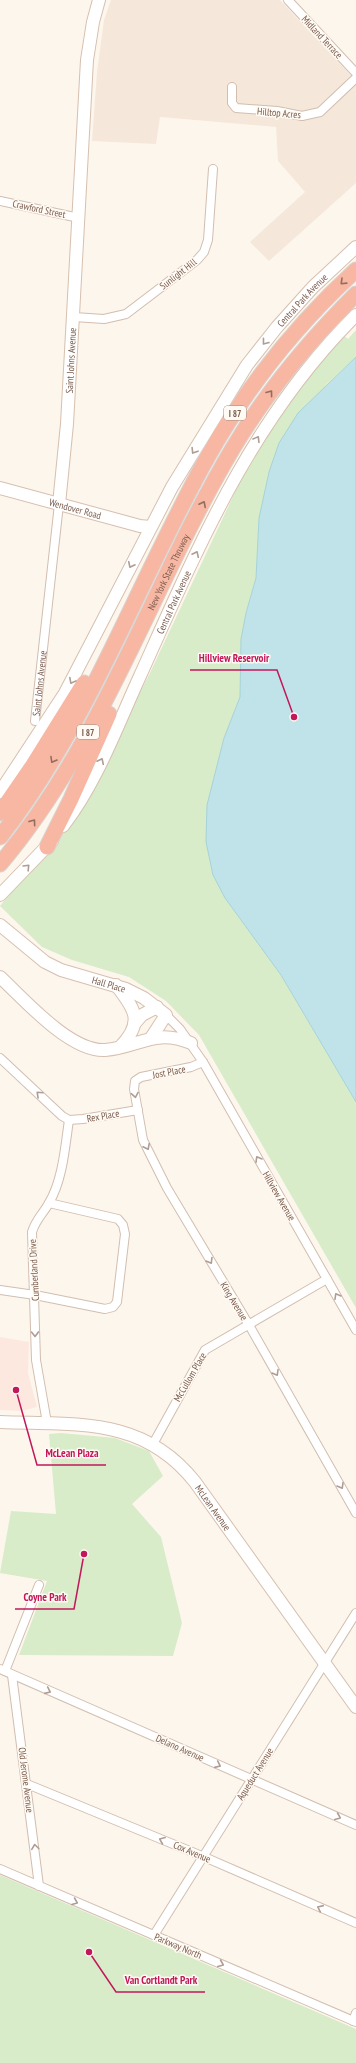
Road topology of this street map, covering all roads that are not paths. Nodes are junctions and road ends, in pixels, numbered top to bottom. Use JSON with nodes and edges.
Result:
{"nodes":[{"id":1,"x":99,"y":0,"type":"edge"},
{"id":2,"x":288,"y":0,"type":"edge"},
{"id":3,"x":356,"y":73,"type":"edge"},
{"id":4,"x":356,"y":78,"type":"edge"},
{"id":5,"x":232,"y":87,"type":"dead end"},
{"id":6,"x":213,"y":169,"type":"dead end"},
{"id":7,"x":0,"y":201,"type":"edge"},
{"id":8,"x":79,"y":218,"type":"junction"},
{"id":9,"x":356,"y":247,"type":"edge"},
{"id":10,"x":356,"y":270,"type":"edge"},
{"id":11,"x":356,"y":294,"type":"edge"},
{"id":12,"x":356,"y":315,"type":"edge"},
{"id":13,"x":74,"y":317,"type":"junction"},
{"id":14,"x":0,"y":488,"type":"edge"},
{"id":15,"x":59,"y":504,"type":"junction"},
{"id":16,"x":150,"y":527,"type":"junction"},
{"id":17,"x":141,"y":588,"type":"junction"},
{"id":18,"x":160,"y":589,"type":"junction"},
{"id":19,"x":35,"y":721,"type":"dead end"},
{"id":20,"x":0,"y":792,"type":"edge"},
{"id":21,"x":0,"y":813,"type":"edge"},
{"id":22,"x":0,"y":837,"type":"edge"},
{"id":23,"x":46,"y":847,"type":"junction"},
{"id":24,"x":0,"y":864,"type":"edge"},
{"id":25,"x":0,"y":895,"type":"edge"},
{"id":26,"x":1,"y":926,"type":"edge"},
{"id":27,"x":0,"y":977,"type":"edge"},
{"id":28,"x":116,"y":986,"type":"junction"},
{"id":29,"x":161,"y":1011,"type":"junction"},
{"id":30,"x":135,"y":1023,"type":"junction"},
{"id":31,"x":151,"y":1038,"type":"junction"},
{"id":32,"x":191,"y":1043,"type":"junction"},
{"id":33,"x":122,"y":1046,"type":"junction"},
{"id":34,"x":0,"y":1058,"type":"edge"},
{"id":35,"x":203,"y":1062,"type":"junction"},
{"id":36,"x":134,"y":1081,"type":"joint"},
{"id":37,"x":138,"y":1110,"type":"junction"},
{"id":38,"x":69,"y":1120,"type":"junction"},
{"id":39,"x":49,"y":1203,"type":"junction"},
{"id":40,"x":327,"y":1279,"type":"junction"},
{"id":41,"x":0,"y":1290,"type":"edge"},
{"id":42,"x":35,"y":1295,"type":"junction"},
{"id":43,"x":249,"y":1325,"type":"junction"},
{"id":44,"x":356,"y":1330,"type":"edge"},
{"id":45,"x":0,"y":1422,"type":"edge"},
{"id":46,"x":47,"y":1423,"type":"junction"},
{"id":47,"x":153,"y":1444,"type":"junction"},
{"id":48,"x":356,"y":1513,"type":"edge"},
{"id":49,"x":39,"y":1585,"type":"dead end"},
{"id":50,"x":356,"y":1613,"type":"edge"},
{"id":51,"x":325,"y":1664,"type":"junction"},
{"id":52,"x":2,"y":1670,"type":"edge"},
{"id":53,"x":12,"y":1675,"type":"junction"},
{"id":54,"x":356,"y":1707,"type":"edge"},
{"id":55,"x":252,"y":1780,"type":"junction"},
{"id":56,"x":27,"y":1784,"type":"junction"},
{"id":57,"x":356,"y":1824,"type":"edge"},
{"id":58,"x":202,"y":1856,"type":"junction"},
{"id":59,"x":0,"y":1869,"type":"edge"},
{"id":60,"x":40,"y":1886,"type":"junction"},
{"id":61,"x":356,"y":1923,"type":"edge"},
{"id":62,"x":154,"y":1935,"type":"junction"},
{"id":63,"x":355,"y":2018,"type":"edge"}],
"edges":[{"from":1,"to":8,"type":"main road","name":"Saint Johns Avenue"},
{"from":2,"to":3,"type":"street","name":"Midland Terrace"},
{"from":4,"to":5,"type":"street","name":"Hilltop Acres"},
{"from":6,"to":13,"type":"street","name":"Sunlight Hill"},
{"from":7,"to":8,"type":"street","name":"Crawford Street"},
{"from":8,"to":13,"type":"main road","name":"Saint Johns Avenue"},
{"from":9,"to":16,"type":"main road","name":"Central Park Avenue","one_way":true},
{"from":10,"to":17,"type":"highway","name":"New York State Thruway","number":"I 87","one_way":true},
{"from":18,"to":11,"type":"highway","name":"New York State Thruway","number":"I 87","one_way":true},
{"from":23,"to":12,"type":"main road","name":"Central Park Avenue","one_way":true},
{"from":13,"to":15,"type":"main road","name":"Saint Johns Avenue"},
{"from":14,"to":15,"type":"main road","name":"Wendover Road"},
{"from":15,"to":16,"type":"main road","name":"Wendover Road"},
{"from":15,"to":19,"type":"street","name":"Saint Johns Avenue"},
{"from":16,"to":20,"type":"main road","name":"Central Park Avenue","one_way":true},
{"from":17,"to":21,"type":"highway"},
{"from":17,"to":22,"type":"highway","name":"New York State Thruway","number":"I 87","one_way":true},
{"from":18,"to":23,"type":"highway"},
{"from":24,"to":18,"type":"highway","name":"New York State Thruway","number":"I 87","one_way":true},
{"from":25,"to":23,"type":"main road","name":"Central Park Avenue","one_way":true},
{"from":26,"to":28,"type":"main road","name":"Hall Place"},
{"from":27,"to":33,"type":"main road"},
{"from":28,"to":29,"type":"main road","name":"Hall Place"},
{"from":28,"to":30,"type":"main road"},
{"from":29,"to":30,"type":"main road"},
{"from":29,"to":31,"type":"main road"},
{"from":29,"to":32,"type":"street","name":"Hall Place"},
{"from":30,"to":33,"type":"main road"},
{"from":31,"to":32,"type":"main road"},
{"from":31,"to":33,"type":"main road"},
{"from":32,"to":35,"type":"street","name":"Hall Place"},
{"from":38,"to":34,"type":"street","one_way":true},
{"from":35,"to":36,"type":"street","name":"Jost Place"},
{"from":40,"to":35,"type":"street","name":"Hillview Avenue","one_way":true},
{"from":36,"to":37,"type":"street","name":"King Avenue","one_way":true},
{"from":37,"to":38,"type":"street","name":"Rex Place"},
{"from":37,"to":43,"type":"street","name":"King Avenue","one_way":true},
{"from":38,"to":39,"type":"street","name":"Cumberland Drive"},
{"from":39,"to":42,"type":"street","name":"Cumberland Drive"},
{"from":39,"to":42,"type":"street"},
{"from":40,"to":43,"type":"street","name":"McCullom Place"},
{"from":44,"to":40,"type":"street","name":"Hillview Avenue","one_way":true},
{"from":41,"to":42,"type":"street"},
{"from":42,"to":46,"type":"street","name":"Cumberland Drive","one_way":true},
{"from":43,"to":47,"type":"street","name":"McCullom Place"},
{"from":43,"to":48,"type":"street","name":"King Avenue","one_way":true},
{"from":45,"to":46,"type":"main road","name":"McLean Avenue"},
{"from":46,"to":47,"type":"main road","name":"McLean Avenue"},
{"from":47,"to":51,"type":"main road","name":"McLean Avenue"},
{"from":49,"to":52,"type":"street"},
{"from":50,"to":51,"type":"street","name":"Aqueduct Avenue"},
{"from":51,"to":54,"type":"main road","name":"McLean Avenue"},
{"from":51,"to":55,"type":"street","name":"Aqueduct Avenue"},
{"from":52,"to":53,"type":"street","name":"Delano Avenue"},
{"from":53,"to":55,"type":"street","name":"Delano Avenue","one_way":true},
{"from":53,"to":56,"type":"street","name":"Old Jerome Avenue"},
{"from":55,"to":57,"type":"street","name":"Delano Avenue","one_way":true},
{"from":55,"to":58,"type":"street","name":"Aqueduct Avenue"},
{"from":58,"to":56,"type":"street","name":"Cox Avenue","one_way":true},
{"from":60,"to":56,"type":"street","name":"Old Jerome Avenue","one_way":true},
{"from":61,"to":58,"type":"street","name":"Cox Avenue","one_way":true},
{"from":58,"to":62,"type":"street","name":"Aqueduct Avenue"},
{"from":59,"to":60,"type":"street","name":"Parkway North"},
{"from":60,"to":62,"type":"street","name":"Parkway North","one_way":true},
{"from":62,"to":63,"type":"street","name":"Parkway North","one_way":true}]}
